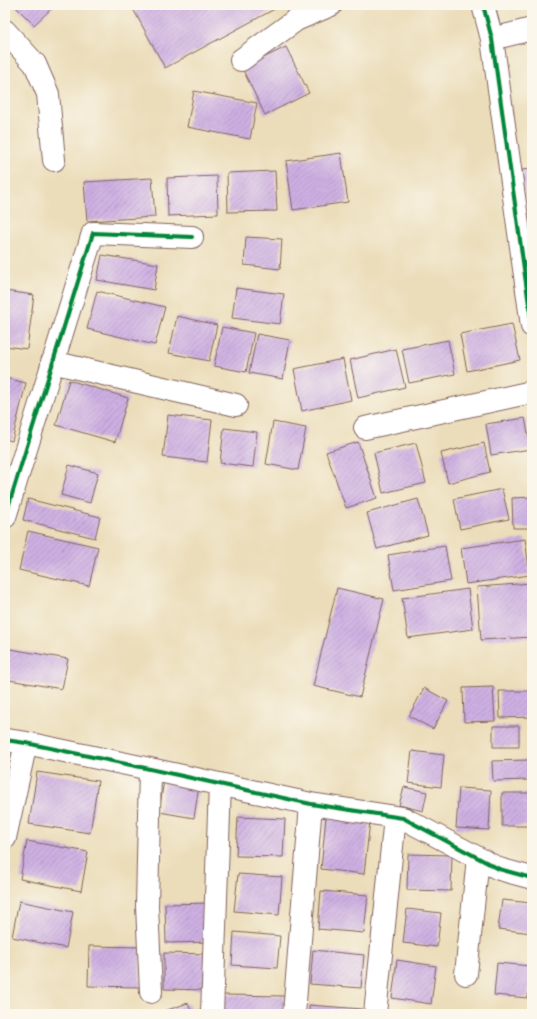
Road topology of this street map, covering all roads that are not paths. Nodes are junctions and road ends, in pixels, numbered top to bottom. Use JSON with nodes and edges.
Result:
{"nodes":[{"id":1,"x":331,"y":5,"type":"edge"},
{"id":2,"x":483,"y":5,"type":"edge"},
{"id":3,"x":532,"y":29,"type":"edge"},
{"id":4,"x":5,"y":31,"type":"edge"},
{"id":5,"x":492,"y":39,"type":"junction"},
{"id":6,"x":241,"y":60,"type":"dead end"},
{"id":7,"x":54,"y":160,"type":"dead end"},
{"id":8,"x":526,"y":232,"type":"edge"},
{"id":9,"x":192,"y":237,"type":"dead end"},
{"id":10,"x":532,"y":326,"type":"edge"},
{"id":11,"x":52,"y":362,"type":"junction"},
{"id":12,"x":532,"y":392,"type":"edge"},
{"id":13,"x":236,"y":405,"type":"dead end"},
{"id":14,"x":365,"y":428,"type":"dead end"},
{"id":15,"x":5,"y":517,"type":"edge"},
{"id":16,"x":5,"y":740,"type":"edge"},
{"id":17,"x":26,"y":743,"type":"junction"},
{"id":18,"x":150,"y":768,"type":"junction"},
{"id":19,"x":220,"y":784,"type":"junction"},
{"id":20,"x":311,"y":804,"type":"junction"},
{"id":21,"x":395,"y":817,"type":"junction"},
{"id":22,"x":5,"y":838,"type":"edge"},
{"id":23,"x":478,"y":858,"type":"junction"},
{"id":24,"x":532,"y":878,"type":"edge"},
{"id":25,"x":466,"y":974,"type":"dead end"},
{"id":26,"x":151,"y":992,"type":"dead end"},
{"id":27,"x":212,"y":1014,"type":"edge"},
{"id":28,"x":294,"y":1014,"type":"edge"},
{"id":29,"x":375,"y":1014,"type":"edge"}],
"edges":[{"from":1,"to":6,"type":"street"},
{"from":2,"to":5,"type":"street"},
{"from":3,"to":5,"type":"street"},
{"from":4,"to":7,"type":"street"},
{"from":5,"to":8,"type":"street"},
{"from":8,"to":10,"type":"street"},
{"from":9,"to":11,"type":"street"},
{"from":11,"to":13,"type":"street"},
{"from":11,"to":15,"type":"street"},
{"from":12,"to":14,"type":"street"},
{"from":16,"to":17,"type":"street"},
{"from":17,"to":18,"type":"street"},
{"from":17,"to":22,"type":"street"},
{"from":18,"to":19,"type":"street"},
{"from":18,"to":26,"type":"street"},
{"from":19,"to":20,"type":"street"},
{"from":19,"to":27,"type":"street"},
{"from":20,"to":21,"type":"street"},
{"from":20,"to":28,"type":"street"},
{"from":21,"to":23,"type":"street"},
{"from":21,"to":29,"type":"street"},
{"from":23,"to":24,"type":"street"},
{"from":23,"to":25,"type":"street"}]}
